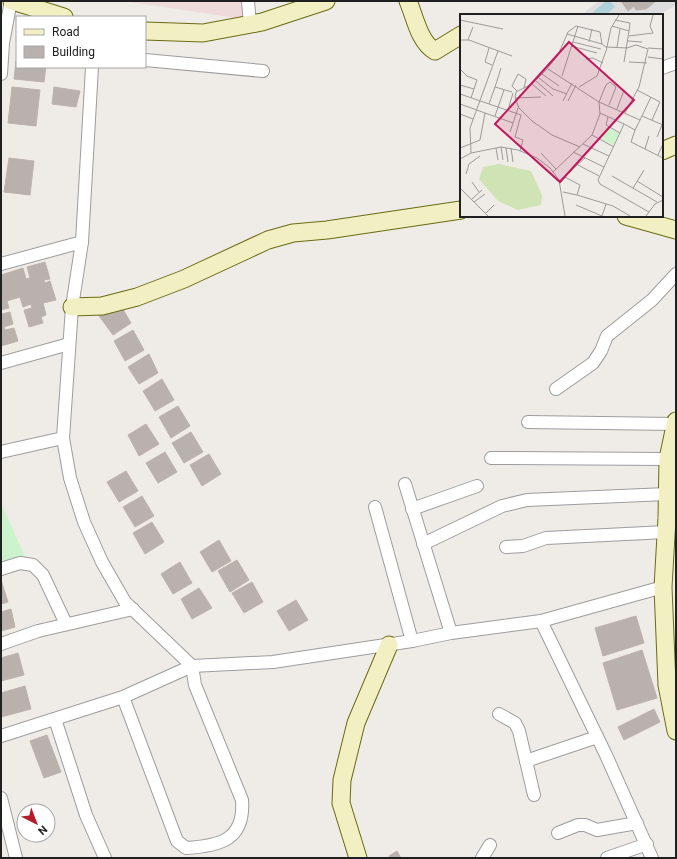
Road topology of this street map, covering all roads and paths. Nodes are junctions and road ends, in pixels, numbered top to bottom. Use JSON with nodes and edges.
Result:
{"nodes":[{"id":1,"x":11,"y":1,"type":"edge"},
{"id":2,"x":248,"y":1,"type":"edge"},
{"id":3,"x":408,"y":1,"type":"edge"},
{"id":4,"x":316,"y":3,"type":"edge"},
{"id":5,"x":61,"y":16,"type":"edge"},
{"id":6,"x":250,"y":25,"type":"junction"},
{"id":7,"x":146,"y":31,"type":"edge"},
{"id":8,"x":460,"y":36,"type":"edge"},
{"id":9,"x":2,"y":57,"type":"edge"},
{"id":10,"x":146,"y":60,"type":"edge"},
{"id":11,"x":676,"y":63,"type":"edge"},
{"id":12,"x":92,"y":68,"type":"edge"},
{"id":13,"x":663,"y":68,"type":"edge"},
{"id":14,"x":263,"y":71,"type":"dead end"},
{"id":15,"x":1,"y":74,"type":"edge"},
{"id":16,"x":676,"y":144,"type":"edge"},
{"id":17,"x":663,"y":150,"type":"edge"},
{"id":18,"x":460,"y":210,"type":"edge"},
{"id":19,"x":633,"y":217,"type":"edge"},
{"id":20,"x":676,"y":230,"type":"edge"},
{"id":21,"x":82,"y":242,"type":"junction"},
{"id":22,"x":1,"y":264,"type":"edge"},
{"id":23,"x":676,"y":274,"type":"edge"},
{"id":24,"x":72,"y":307,"type":"junction"},
{"id":25,"x":69,"y":344,"type":"junction"},
{"id":26,"x":1,"y":363,"type":"edge"},
{"id":27,"x":556,"y":389,"type":"dead end"},
{"id":28,"x":528,"y":422,"type":"dead end"},
{"id":29,"x":676,"y":422,"type":"edge"},
{"id":30,"x":63,"y":438,"type":"junction"},
{"id":31,"x":1,"y":452,"type":"edge"},
{"id":32,"x":492,"y":458,"type":"dead end"},
{"id":33,"x":668,"y":459,"type":"junction"},
{"id":34,"x":405,"y":484,"type":"dead end"},
{"id":35,"x":477,"y":486,"type":"dead end"},
{"id":36,"x":667,"y":494,"type":"junction"},
{"id":37,"x":375,"y":507,"type":"dead end"},
{"id":38,"x":412,"y":510,"type":"junction"},
{"id":39,"x":666,"y":532,"type":"junction"},
{"id":40,"x":422,"y":544,"type":"junction"},
{"id":41,"x":506,"y":547,"type":"dead end"},
{"id":42,"x":1,"y":569,"type":"edge"},
{"id":43,"x":663,"y":587,"type":"junction"},
{"id":44,"x":132,"y":609,"type":"junction"},
{"id":45,"x":541,"y":621,"type":"junction"},
{"id":46,"x":66,"y":624,"type":"junction"},
{"id":47,"x":451,"y":633,"type":"junction"},
{"id":48,"x":412,"y":641,"type":"junction"},
{"id":49,"x":1,"y":644,"type":"edge"},
{"id":50,"x":389,"y":645,"type":"junction"},
{"id":51,"x":192,"y":666,"type":"junction"},
{"id":52,"x":123,"y":697,"type":"junction"},
{"id":53,"x":500,"y":714,"type":"dead end"},
{"id":54,"x":55,"y":719,"type":"junction"},
{"id":55,"x":676,"y":731,"type":"edge"},
{"id":56,"x":1,"y":736,"type":"edge"},
{"id":57,"x":597,"y":737,"type":"junction"},
{"id":58,"x":526,"y":761,"type":"junction"},
{"id":59,"x":534,"y":795,"type":"dead end"},
{"id":60,"x":1,"y":798,"type":"edge"},
{"id":61,"x":637,"y":823,"type":"junction"},
{"id":62,"x":558,"y":833,"type":"dead end"},
{"id":63,"x":647,"y":844,"type":"junction"},
{"id":64,"x":490,"y":845,"type":"dead end"},
{"id":65,"x":16,"y":858,"type":"edge"},
{"id":66,"x":105,"y":858,"type":"edge"},
{"id":67,"x":358,"y":858,"type":"edge"},
{"id":68,"x":482,"y":858,"type":"edge"},
{"id":69,"x":607,"y":858,"type":"edge"},
{"id":70,"x":652,"y":858,"type":"edge"}],
"edges":[{"from":1,"to":5,"type":"street"},
{"from":1,"to":9,"type":"street"},
{"from":2,"to":6,"type":"street"},
{"from":3,"to":8,"type":"street"},
{"from":4,"to":6,"type":"street"},
{"from":6,"to":7,"type":"street"},
{"from":9,"to":15,"type":"street"},
{"from":10,"to":14,"type":"street"},
{"from":11,"to":13,"type":"street"},
{"from":12,"to":21,"type":"street"},
{"from":16,"to":17,"type":"street"},
{"from":18,"to":24,"type":"street"},
{"from":19,"to":20,"type":"street"},
{"from":21,"to":22,"type":"street"},
{"from":21,"to":24,"type":"street"},
{"from":23,"to":27,"type":"street"},
{"from":24,"to":25,"type":"street"},
{"from":25,"to":26,"type":"street"},
{"from":25,"to":30,"type":"street"},
{"from":28,"to":29,"type":"street"},
{"from":29,"to":33,"type":"street"},
{"from":30,"to":31,"type":"street"},
{"from":30,"to":44,"type":"street"},
{"from":32,"to":33,"type":"street"},
{"from":33,"to":36,"type":"street"},
{"from":34,"to":38,"type":"street"},
{"from":35,"to":38,"type":"street"},
{"from":36,"to":39,"type":"street"},
{"from":36,"to":40,"type":"street"},
{"from":37,"to":48,"type":"street"},
{"from":38,"to":40,"type":"street"},
{"from":39,"to":41,"type":"street"},
{"from":39,"to":43,"type":"street"},
{"from":40,"to":47,"type":"street"},
{"from":42,"to":46,"type":"street"},
{"from":43,"to":45,"type":"street"},
{"from":43,"to":55,"type":"street"},
{"from":44,"to":46,"type":"street"},
{"from":44,"to":51,"type":"street"},
{"from":45,"to":47,"type":"street"},
{"from":45,"to":57,"type":"street"},
{"from":46,"to":49,"type":"street"},
{"from":47,"to":48,"type":"street"},
{"from":48,"to":50,"type":"street"},
{"from":50,"to":51,"type":"street"},
{"from":50,"to":67,"type":"street"},
{"from":51,"to":52,"type":"street"},
{"from":51,"to":52,"type":"street"},
{"from":52,"to":54,"type":"street"},
{"from":53,"to":58,"type":"street"},
{"from":54,"to":56,"type":"street"},
{"from":54,"to":66,"type":"street"},
{"from":57,"to":58,"type":"street"},
{"from":57,"to":61,"type":"street"},
{"from":58,"to":59,"type":"street"},
{"from":60,"to":65,"type":"street"},
{"from":61,"to":62,"type":"street"},
{"from":61,"to":63,"type":"street"},
{"from":63,"to":69,"type":"street"},
{"from":63,"to":70,"type":"street"},
{"from":64,"to":68,"type":"street"}]}
